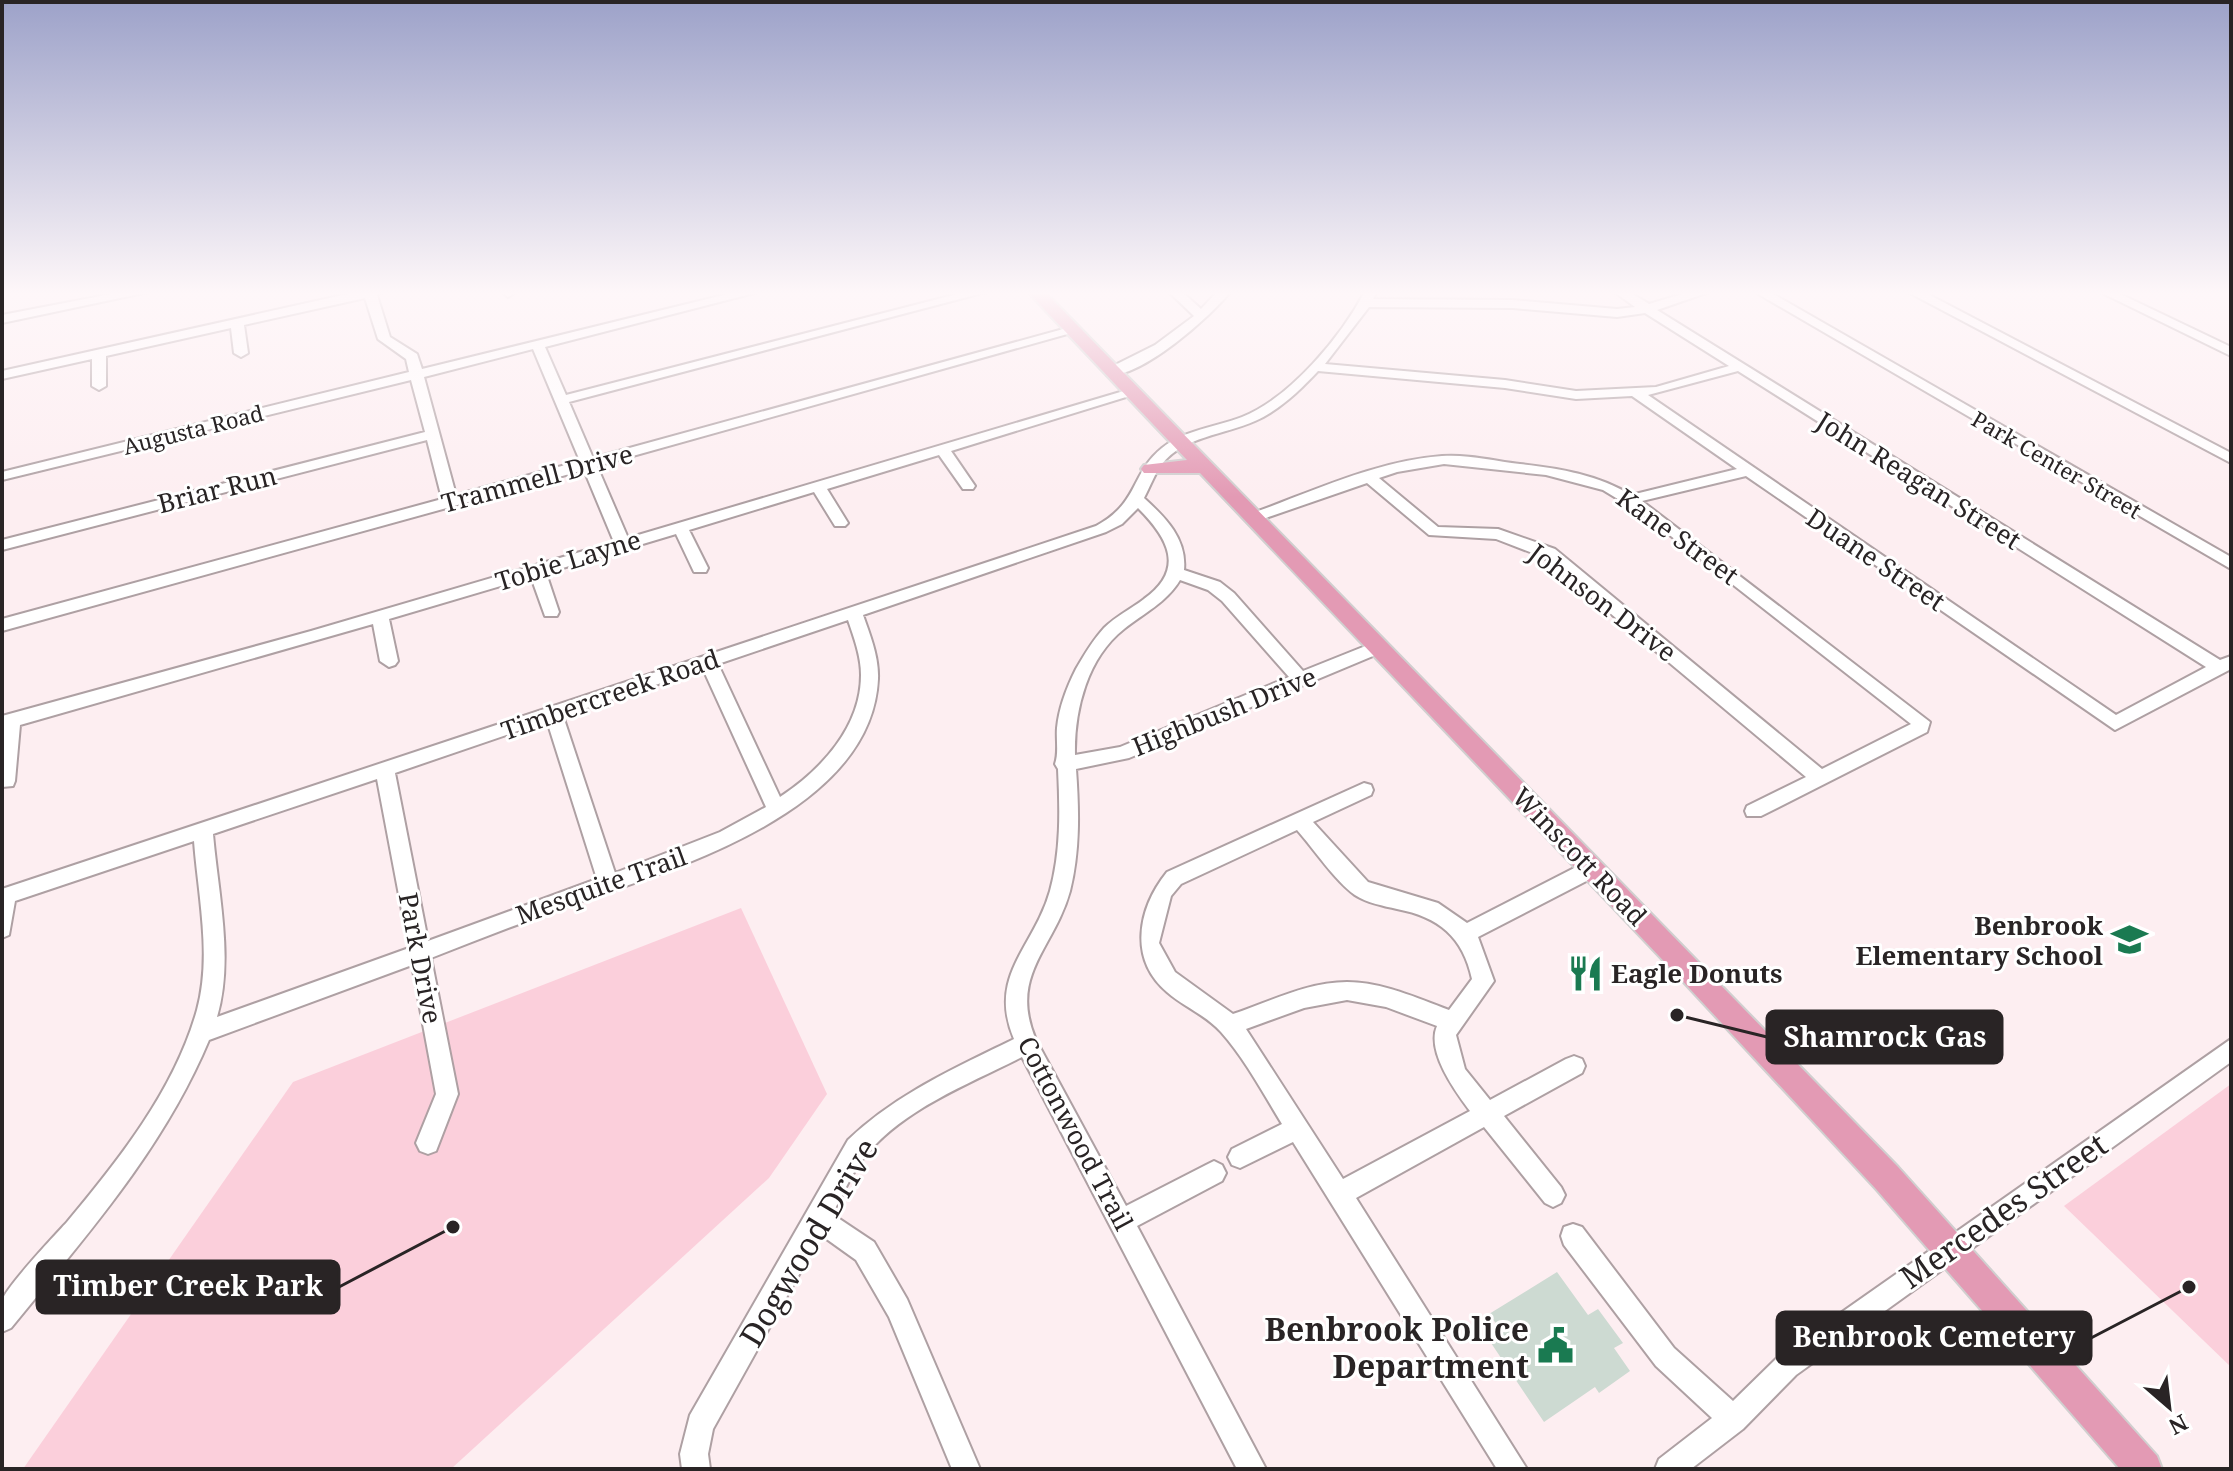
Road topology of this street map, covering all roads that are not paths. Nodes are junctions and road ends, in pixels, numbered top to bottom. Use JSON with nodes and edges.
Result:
{"nodes":[{"id":1,"x":73,"y":360,"type":"edge"},
{"id":2,"x":99,"y":360,"type":"edge"},
{"id":3,"x":413,"y":360,"type":"edge"},
{"id":4,"x":477,"y":360,"type":"edge"},
{"id":5,"x":544,"y":360,"type":"edge"},
{"id":6,"x":718,"y":360,"type":"edge"},
{"id":7,"x":968,"y":360,"type":"edge"},
{"id":8,"x":1100,"y":360,"type":"edge"},
{"id":9,"x":1139,"y":360,"type":"edge"},
{"id":10,"x":1320,"y":360,"type":"edge"},
{"id":11,"x":1727,"y":360,"type":"edge"},
{"id":12,"x":1878,"y":360,"type":"edge"},
{"id":13,"x":2042,"y":360,"type":"edge"},
{"id":14,"x":1314,"y":367,"type":"junction"},
{"id":15,"x":1739,"y":367,"type":"junction"},
{"id":16,"x":1112,"y":372,"type":"junction"},
{"id":17,"x":417,"y":374,"type":"junction"},
{"id":18,"x":2,"y":375,"type":"edge"},
{"id":19,"x":99,"y":386,"type":"dead end"},
{"id":20,"x":1132,"y":393,"type":"junction"},
{"id":21,"x":1637,"y":394,"type":"junction"},
{"id":22,"x":561,"y":400,"type":"junction"},
{"id":23,"x":432,"y":434,"type":"junction"},
{"id":24,"x":1183,"y":444,"type":"junction"},
{"id":25,"x":942,"y":449,"type":"junction"},
{"id":26,"x":2231,"y":459,"type":"edge"},
{"id":27,"x":587,"y":464,"type":"junction"},
{"id":28,"x":1151,"y":469,"type":"junction"},
{"id":29,"x":1209,"y":469,"type":"junction"},
{"id":30,"x":1748,"y":471,"type":"junction"},
{"id":31,"x":2,"y":476,"type":"edge"},
{"id":32,"x":1368,"y":476,"type":"junction"},
{"id":33,"x":817,"y":485,"type":"junction"},
{"id":34,"x":968,"y":486,"type":"dead end"},
{"id":35,"x":1137,"y":499,"type":"junction"},
{"id":36,"x":1632,"y":499,"type":"junction"},
{"id":37,"x":450,"y":502,"type":"junction"},
{"id":38,"x":1255,"y":517,"type":"junction"},
{"id":39,"x":840,"y":523,"type":"dead end"},
{"id":40,"x":680,"y":527,"type":"junction"},
{"id":41,"x":2,"y":545,"type":"edge"},
{"id":42,"x":623,"y":545,"type":"junction"},
{"id":43,"x":2231,"y":564,"type":"edge"},
{"id":44,"x":700,"y":568,"type":"dead end"},
{"id":45,"x":537,"y":570,"type":"junction"},
{"id":46,"x":1176,"y":573,"type":"junction"},
{"id":47,"x":853,"y":611,"type":"junction"},
{"id":48,"x":551,"y":612,"type":"dead end"},
{"id":49,"x":380,"y":616,"type":"junction"},
{"id":50,"x":2,"y":625,"type":"edge"},
{"id":51,"x":1379,"y":647,"type":"junction"},
{"id":52,"x":708,"y":660,"type":"junction"},
{"id":53,"x":389,"y":661,"type":"dead end"},
{"id":54,"x":2225,"y":665,"type":"edge"},
{"id":55,"x":1301,"y":680,"type":"junction"},
{"id":56,"x":553,"y":714,"type":"junction"},
{"id":57,"x":6,"y":722,"type":"edge"},
{"id":58,"x":1064,"y":764,"type":"junction"},
{"id":59,"x":385,"y":771,"type":"junction"},
{"id":60,"x":1819,"y":777,"type":"junction"},
{"id":61,"x":6,"y":781,"type":"dead end"},
{"id":62,"x":1364,"y":790,"type":"dead end"},
{"id":63,"x":776,"y":809,"type":"junction"},
{"id":64,"x":1754,"y":811,"type":"dead end"},
{"id":65,"x":1300,"y":820,"type":"junction"},
{"id":66,"x":203,"y":832,"type":"junction"},
{"id":67,"x":1591,"y":869,"type":"junction"},
{"id":68,"x":608,"y":882,"type":"junction"},
{"id":69,"x":4,"y":896,"type":"edge"},
{"id":70,"x":2,"y":929,"type":"edge"},
{"id":71,"x":1463,"y":935,"type":"junction"},
{"id":72,"x":420,"y":953,"type":"junction"},
{"id":73,"x":1453,"y":1022,"type":"junction"},
{"id":74,"x":1229,"y":1025,"type":"junction"},
{"id":75,"x":200,"y":1033,"type":"junction"},
{"id":76,"x":1027,"y":1044,"type":"junction"},
{"id":77,"x":2231,"y":1049,"type":"edge"},
{"id":78,"x":1574,"y":1066,"type":"dead end"},
{"id":79,"x":1486,"y":1115,"type":"junction"},
{"id":80,"x":1298,"y":1128,"type":"junction"},
{"id":81,"x":428,"y":1143,"type":"dead end"},
{"id":82,"x":1240,"y":1157,"type":"dead end"},
{"id":83,"x":1214,"y":1173,"type":"dead end"},
{"id":84,"x":1340,"y":1194,"type":"junction"},
{"id":85,"x":1553,"y":1195,"type":"dead end"},
{"id":86,"x":816,"y":1217,"type":"junction"},
{"id":87,"x":1122,"y":1221,"type":"junction"},
{"id":88,"x":1573,"y":1236,"type":"dead end"},
{"id":89,"x":1949,"y":1248,"type":"junction"},
{"id":90,"x":2,"y":1319,"type":"edge"},
{"id":91,"x":1733,"y":1419,"type":"junction"},
{"id":92,"x":696,"y":1469,"type":"edge"},
{"id":93,"x":966,"y":1469,"type":"edge"},
{"id":94,"x":1252,"y":1469,"type":"edge"},
{"id":95,"x":1513,"y":1469,"type":"edge"},
{"id":96,"x":1669,"y":1469,"type":"edge"},
{"id":97,"x":2144,"y":1469,"type":"edge"}],
"edges":[{"from":1,"to":18,"type":"street"},
{"from":2,"to":19,"type":"street"},
{"from":3,"to":17,"type":"street"},
{"from":4,"to":17,"type":"street","name":"Augusta Road"},
{"from":5,"to":22,"type":"street"},
{"from":6,"to":22,"type":"street"},
{"from":7,"to":27,"type":"street","name":"Trammell Drive"},
{"from":8,"to":16,"type":"main road","name":"Winscott Road"},
{"from":9,"to":16,"type":"street"},
{"from":10,"to":14,"type":"street","name":"Timbercreek Road"},
{"from":11,"to":15,"type":"street","name":"John Reagan Street"},
{"from":12,"to":43,"type":"street","name":"Park Center Street"},
{"from":13,"to":26,"type":"street"},
{"from":14,"to":21,"type":"street"},
{"from":14,"to":24,"type":"street","name":"Timbercreek Road"},
{"from":15,"to":21,"type":"street"},
{"from":15,"to":54,"type":"street","name":"John Reagan Street"},
{"from":16,"to":20,"type":"main road","name":"Winscott Road"},
{"from":17,"to":23,"type":"street"},
{"from":17,"to":31,"type":"street","name":"Augusta Road"},
{"from":20,"to":24,"type":"main road","name":"Winscott Road"},
{"from":20,"to":25,"type":"street","name":"Tobie Layne"},
{"from":21,"to":30,"type":"street","name":"Duane Street"},
{"from":22,"to":27,"type":"street"},
{"from":23,"to":37,"type":"street"},
{"from":23,"to":41,"type":"street","name":"Briar Run"},
{"from":24,"to":28,"type":"street","name":"Timbercreek Road"},
{"from":24,"to":29,"type":"main road","name":"Winscott Road"},
{"from":25,"to":33,"type":"street","name":"Tobie Layne"},
{"from":25,"to":34,"type":"street"},
{"from":27,"to":37,"type":"street","name":"Trammell Drive"},
{"from":27,"to":42,"type":"street"},
{"from":28,"to":29,"type":"main road"},
{"from":28,"to":35,"type":"street","name":"Timbercreek Road"},
{"from":29,"to":38,"type":"main road","name":"Winscott Road"},
{"from":30,"to":36,"type":"street"},
{"from":30,"to":54,"type":"street","name":"Duane Street"},
{"from":32,"to":36,"type":"street","name":"Kane Street"},
{"from":32,"to":38,"type":"street","name":"Kane Street"},
{"from":32,"to":60,"type":"street","name":"Johnson Drive"},
{"from":33,"to":39,"type":"street"},
{"from":33,"to":40,"type":"street","name":"Tobie Layne"},
{"from":35,"to":46,"type":"street"},
{"from":35,"to":47,"type":"street","name":"Timbercreek Road"},
{"from":36,"to":60,"type":"street","name":"Kane Street"},
{"from":37,"to":50,"type":"street","name":"Trammell Drive"},
{"from":38,"to":51,"type":"main road","name":"Winscott Road"},
{"from":40,"to":42,"type":"street","name":"Tobie Layne"},
{"from":40,"to":44,"type":"street"},
{"from":42,"to":45,"type":"street","name":"Tobie Layne"},
{"from":45,"to":48,"type":"street"},
{"from":45,"to":49,"type":"street","name":"Tobie Layne"},
{"from":46,"to":55,"type":"street"},
{"from":46,"to":58,"type":"street","name":"Cottonwood Trail"},
{"from":47,"to":52,"type":"street","name":"Timbercreek Road"},
{"from":47,"to":63,"type":"street","name":"Mesquite Trail"},
{"from":49,"to":53,"type":"street"},
{"from":49,"to":57,"type":"street","name":"Tobie Layne"},
{"from":51,"to":55,"type":"street","name":"Highbush Drive"},
{"from":51,"to":67,"type":"main road","name":"Winscott Road"},
{"from":52,"to":56,"type":"street","name":"Timbercreek Road"},
{"from":52,"to":63,"type":"street"},
{"from":55,"to":58,"type":"street","name":"Highbush Drive"},
{"from":56,"to":59,"type":"street","name":"Timbercreek Road"},
{"from":56,"to":68,"type":"street"},
{"from":57,"to":61,"type":"street"},
{"from":58,"to":76,"type":"street","name":"Cottonwood Trail"},
{"from":59,"to":66,"type":"street","name":"Timbercreek Road"},
{"from":59,"to":72,"type":"street","name":"Park Drive"},
{"from":60,"to":64,"type":"street"},
{"from":62,"to":65,"type":"street"},
{"from":63,"to":68,"type":"street","name":"Mesquite Trail"},
{"from":65,"to":71,"type":"street"},
{"from":65,"to":74,"type":"street"},
{"from":66,"to":69,"type":"street","name":"Timbercreek Road"},
{"from":66,"to":75,"type":"street"},
{"from":67,"to":71,"type":"street"},
{"from":67,"to":89,"type":"main road","name":"Winscott Road"},
{"from":68,"to":72,"type":"street","name":"Mesquite Trail"},
{"from":69,"to":70,"type":"street"},
{"from":71,"to":73,"type":"street"},
{"from":72,"to":75,"type":"street","name":"Mesquite Trail"},
{"from":72,"to":81,"type":"street","name":"Park Drive"},
{"from":73,"to":74,"type":"street"},
{"from":73,"to":79,"type":"street"},
{"from":74,"to":80,"type":"street"},
{"from":75,"to":90,"type":"street"},
{"from":76,"to":86,"type":"street","name":"Dogwood Drive"},
{"from":76,"to":87,"type":"street","name":"Cottonwood Trail"},
{"from":77,"to":89,"type":"street","name":"Mercedes Street"},
{"from":78,"to":79,"type":"street"},
{"from":79,"to":84,"type":"street"},
{"from":79,"to":85,"type":"street"},
{"from":80,"to":82,"type":"street"},
{"from":80,"to":84,"type":"street"},
{"from":83,"to":87,"type":"street"},
{"from":84,"to":95,"type":"street"},
{"from":86,"to":92,"type":"street","name":"Dogwood Drive"},
{"from":86,"to":93,"type":"street"},
{"from":87,"to":94,"type":"street","name":"Cottonwood Trail"},
{"from":88,"to":91,"type":"street"},
{"from":89,"to":91,"type":"street","name":"Mercedes Street"},
{"from":89,"to":97,"type":"main road","name":"Winscott Road"},
{"from":91,"to":96,"type":"street","name":"Mercedes Street"}]}
